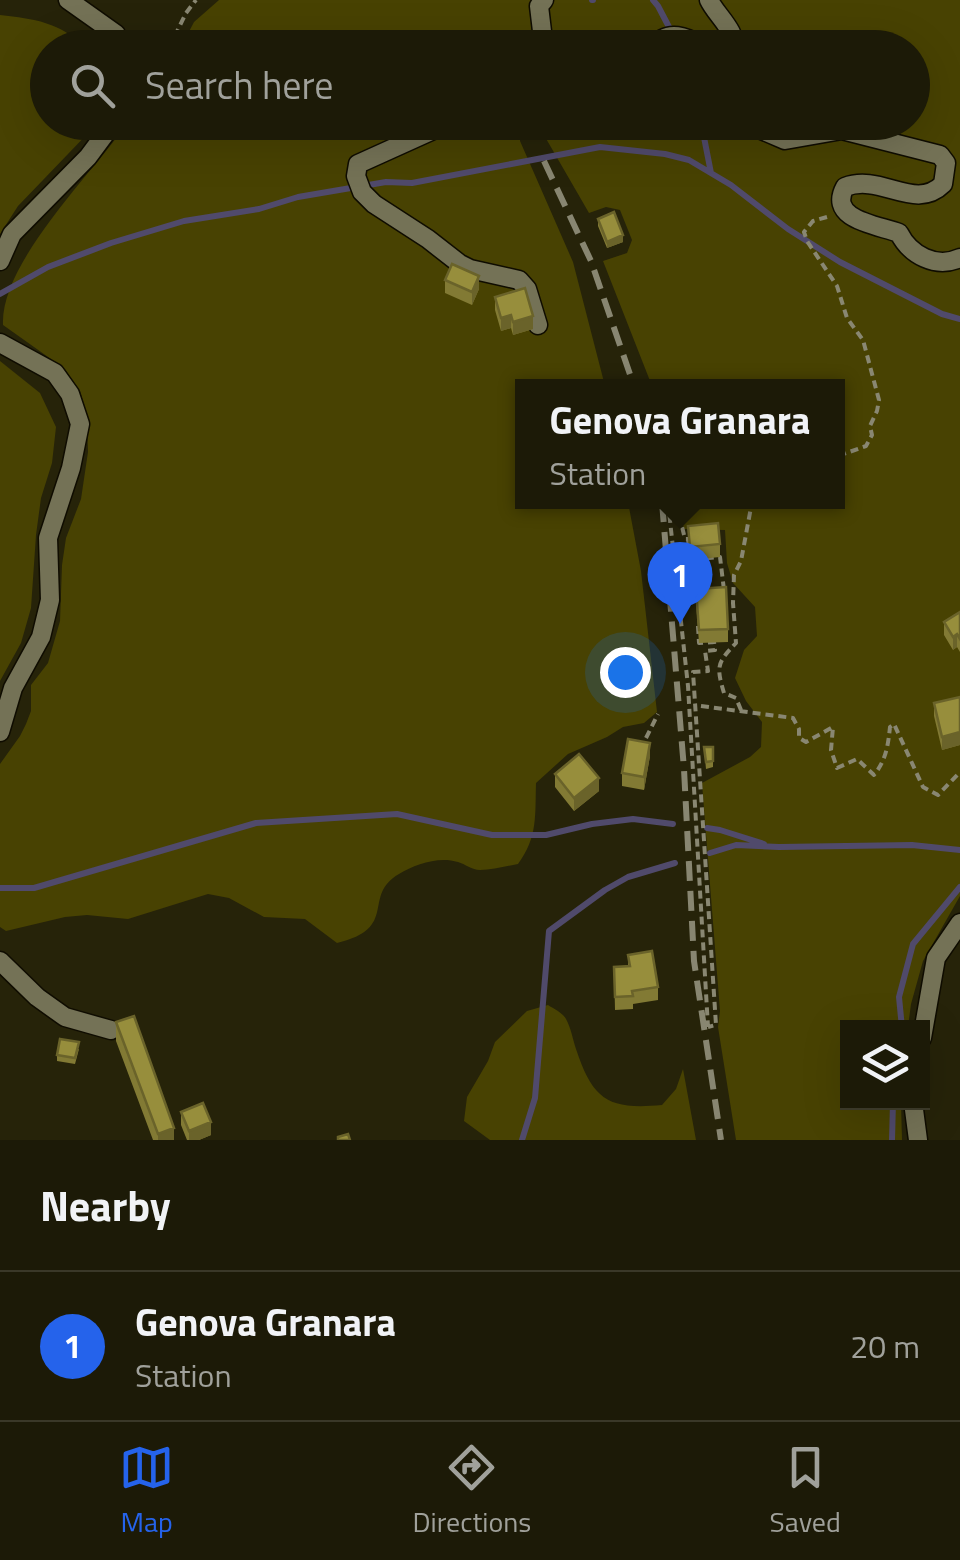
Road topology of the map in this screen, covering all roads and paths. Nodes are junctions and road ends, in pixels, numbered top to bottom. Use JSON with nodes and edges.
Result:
{"nodes":[{"id":1,"x":68,"y":0,"type":"edge"},
{"id":2,"x":196,"y":0,"type":"edge"},
{"id":3,"x":544,"y":0,"type":"edge"},
{"id":4,"x":709,"y":0,"type":"edge"},
{"id":5,"x":110,"y":30,"type":"edge"},
{"id":6,"x":177,"y":30,"type":"edge"},
{"id":7,"x":542,"y":30,"type":"edge"},
{"id":8,"x":730,"y":30,"type":"edge"},
{"id":9,"x":101,"y":140,"type":"edge"},
{"id":10,"x":411,"y":140,"type":"edge"},
{"id":11,"x":881,"y":140,"type":"edge"},
{"id":12,"x":846,"y":213,"type":"junction"},
{"id":13,"x":960,"y":258,"type":"edge"},
{"id":14,"x":0,"y":262,"type":"edge"},
{"id":15,"x":538,"y":325,"type":"dead end"},
{"id":16,"x":0,"y":342,"type":"edge"},
{"id":17,"x":845,"y":454,"type":"edge"},
{"id":18,"x":669,"y":509,"type":"edge"},
{"id":19,"x":678,"y":509,"type":"edge"},
{"id":20,"x":751,"y":509,"type":"edge"},
{"id":21,"x":733,"y":603,"type":"junction"},
{"id":22,"x":697,"y":614,"type":"edge"},
{"id":23,"x":701,"y":706,"type":"dead end"},
{"id":24,"x":741,"y":710,"type":"junction"},
{"id":25,"x":658,"y":714,"type":"dead end"},
{"id":26,"x":0,"y":732,"type":"edge"},
{"id":27,"x":646,"y":738,"type":"edge"},
{"id":28,"x":960,"y":772,"type":"edge"},
{"id":29,"x":960,"y":923,"type":"edge"},
{"id":30,"x":0,"y":960,"type":"edge"},
{"id":31,"x":925,"y":1020,"type":"edge"},
{"id":32,"x":111,"y":1030,"type":"dead end"},
{"id":33,"x":914,"y":1110,"type":"edge"},
{"id":34,"x":918,"y":1140,"type":"edge"}],
"edges":[{"from":1,"to":5,"type":"street"},
{"from":2,"to":6,"type":"path"},
{"from":3,"to":7,"type":"street"},
{"from":4,"to":8,"type":"street"},
{"from":9,"to":14,"type":"street"},
{"from":10,"to":15,"type":"street"},
{"from":11,"to":12,"type":"street"},
{"from":12,"to":13,"type":"street"},
{"from":12,"to":17,"type":"path"},
{"from":16,"to":26,"type":"street"},
{"from":18,"to":22,"type":"path"},
{"from":19,"to":21,"type":"path"},
{"from":20,"to":21,"type":"path"},
{"from":21,"to":24,"type":"path"},
{"from":23,"to":24,"type":"path"},
{"from":24,"to":28,"type":"path"},
{"from":25,"to":27,"type":"path"},
{"from":29,"to":31,"type":"street"},
{"from":30,"to":32,"type":"street"},
{"from":33,"to":34,"type":"street"}]}
